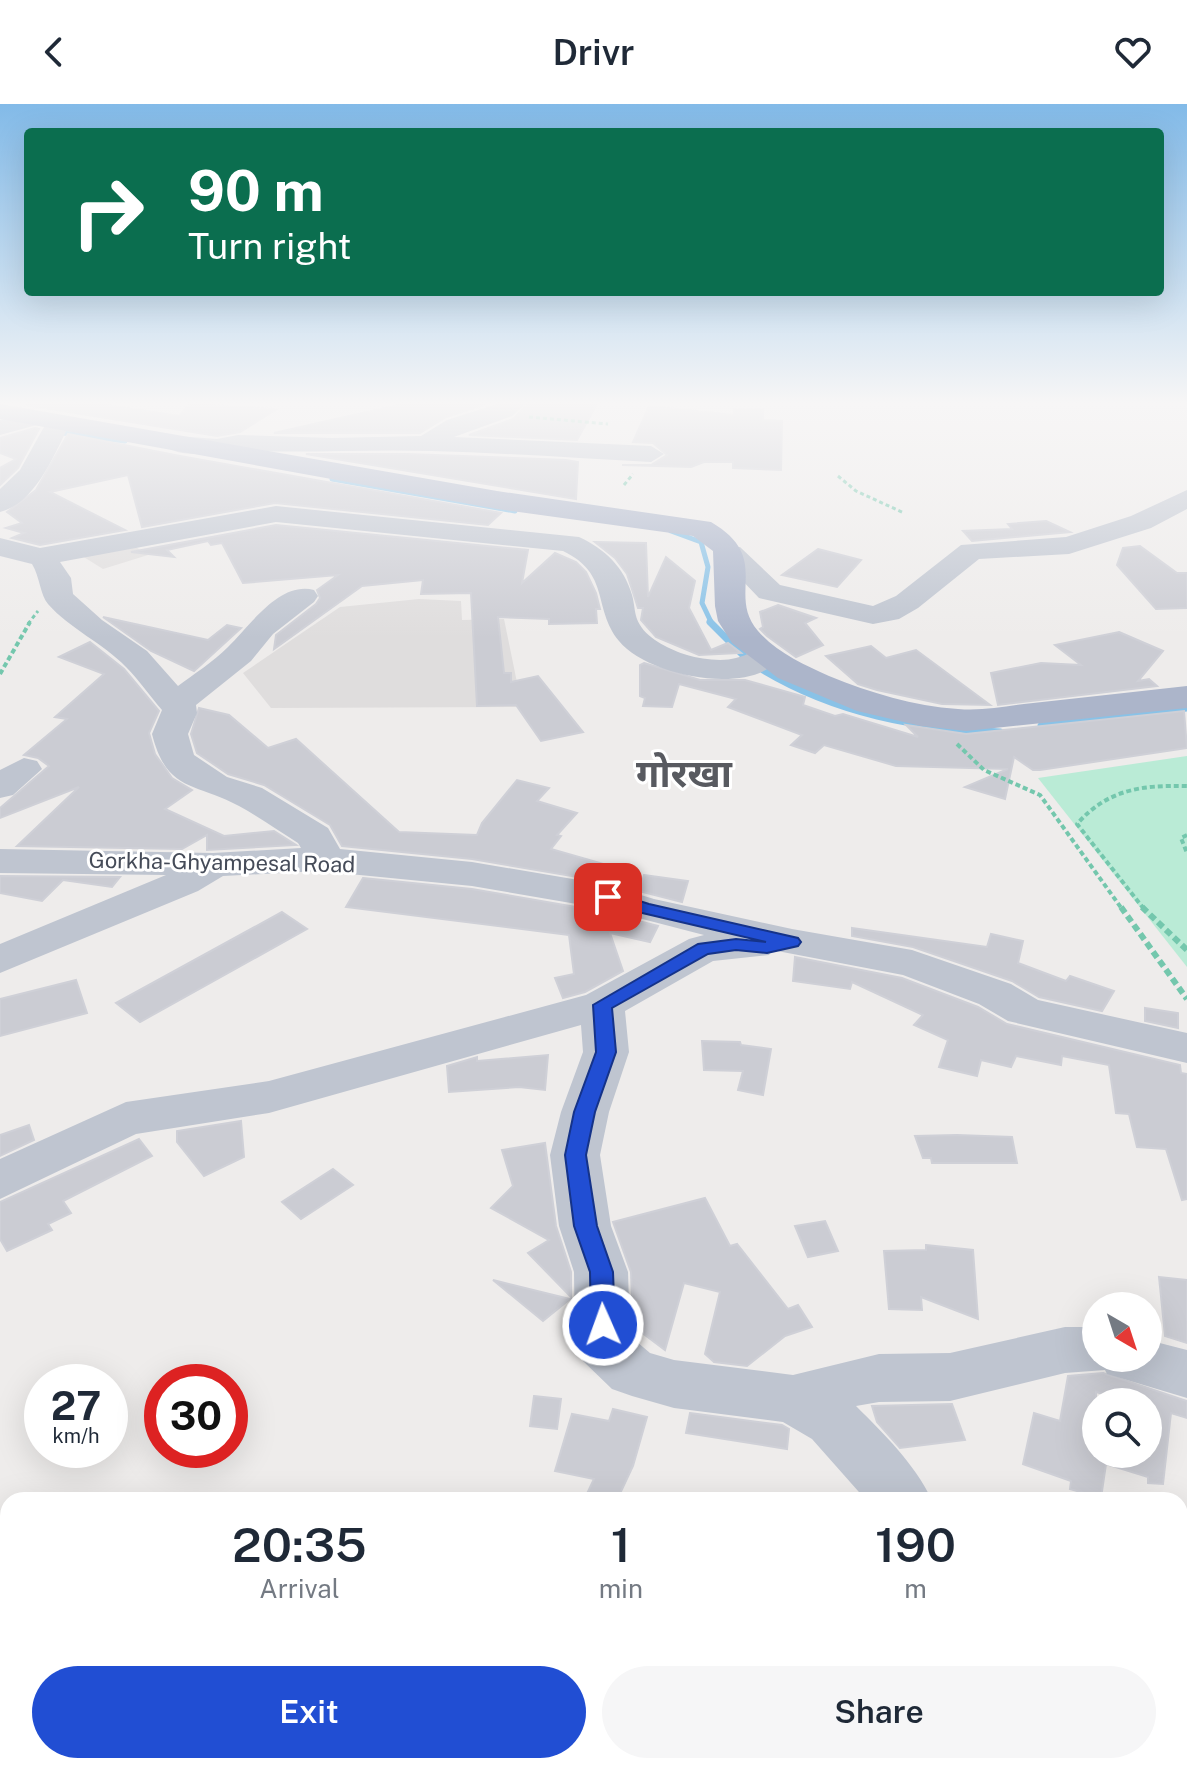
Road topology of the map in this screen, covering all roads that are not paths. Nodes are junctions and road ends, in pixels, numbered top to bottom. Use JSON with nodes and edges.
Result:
{"nodes":[{"id":1,"x":23,"y":482,"type":"edge"},
{"id":2,"x":393,"y":482,"type":"edge"},
{"id":3,"x":1187,"y":498,"type":"edge"},
{"id":4,"x":0,"y":504,"type":"edge"},
{"id":5,"x":0,"y":547,"type":"edge"},
{"id":6,"x":730,"y":553,"type":"junction"},
{"id":7,"x":40,"y":557,"type":"junction"},
{"id":8,"x":303,"y":596,"type":"dead end"},
{"id":9,"x":766,"y":656,"type":"junction"},
{"id":10,"x":1187,"y":697,"type":"edge"},
{"id":11,"x":178,"y":708,"type":"junction"},
{"id":12,"x":326,"y":859,"type":"junction"},
{"id":13,"x":0,"y":861,"type":"edge"},
{"id":14,"x":213,"y":865,"type":"junction"},
{"id":15,"x":792,"y":942,"type":"junction"},
{"id":16,"x":0,"y":960,"type":"edge"},
{"id":17,"x":602,"y":1005,"type":"junction"},
{"id":18,"x":1187,"y":1048,"type":"edge"},
{"id":19,"x":0,"y":1181,"type":"edge"},
{"id":20,"x":1082,"y":1350,"type":"edge"},
{"id":21,"x":1162,"y":1367,"type":"edge"},
{"id":22,"x":1187,"y":1374,"type":"edge"},
{"id":23,"x":793,"y":1399,"type":"junction"},
{"id":24,"x":895,"y":1492,"type":"edge"}],
"edges":[{"from":1,"to":4,"type":"street"},
{"from":2,"to":6,"type":"main road"},
{"from":3,"to":6,"type":"street"},
{"from":5,"to":7,"type":"street"},
{"from":6,"to":9,"type":"main road"},
{"from":7,"to":9,"type":"street"},
{"from":7,"to":11,"type":"street"},
{"from":8,"to":11,"type":"street"},
{"from":9,"to":10,"type":"main road"},
{"from":11,"to":12,"type":"street"},
{"from":12,"to":14,"type":"street","name":"Gorkha-Ghyampesal Road"},
{"from":12,"to":15,"type":"street","name":"Gorkha-Ghyampesal Road"},
{"from":13,"to":14,"type":"street","name":"Gorkha-Ghyampesal Road"},
{"from":14,"to":16,"type":"street"},
{"from":15,"to":17,"type":"street"},
{"from":15,"to":18,"type":"street","name":"Gorkha-Ghyampesal Road"},
{"from":17,"to":19,"type":"street"},
{"from":17,"to":23,"type":"street"},
{"from":20,"to":23,"type":"street"},
{"from":21,"to":22,"type":"street"},
{"from":23,"to":24,"type":"street"}]}
